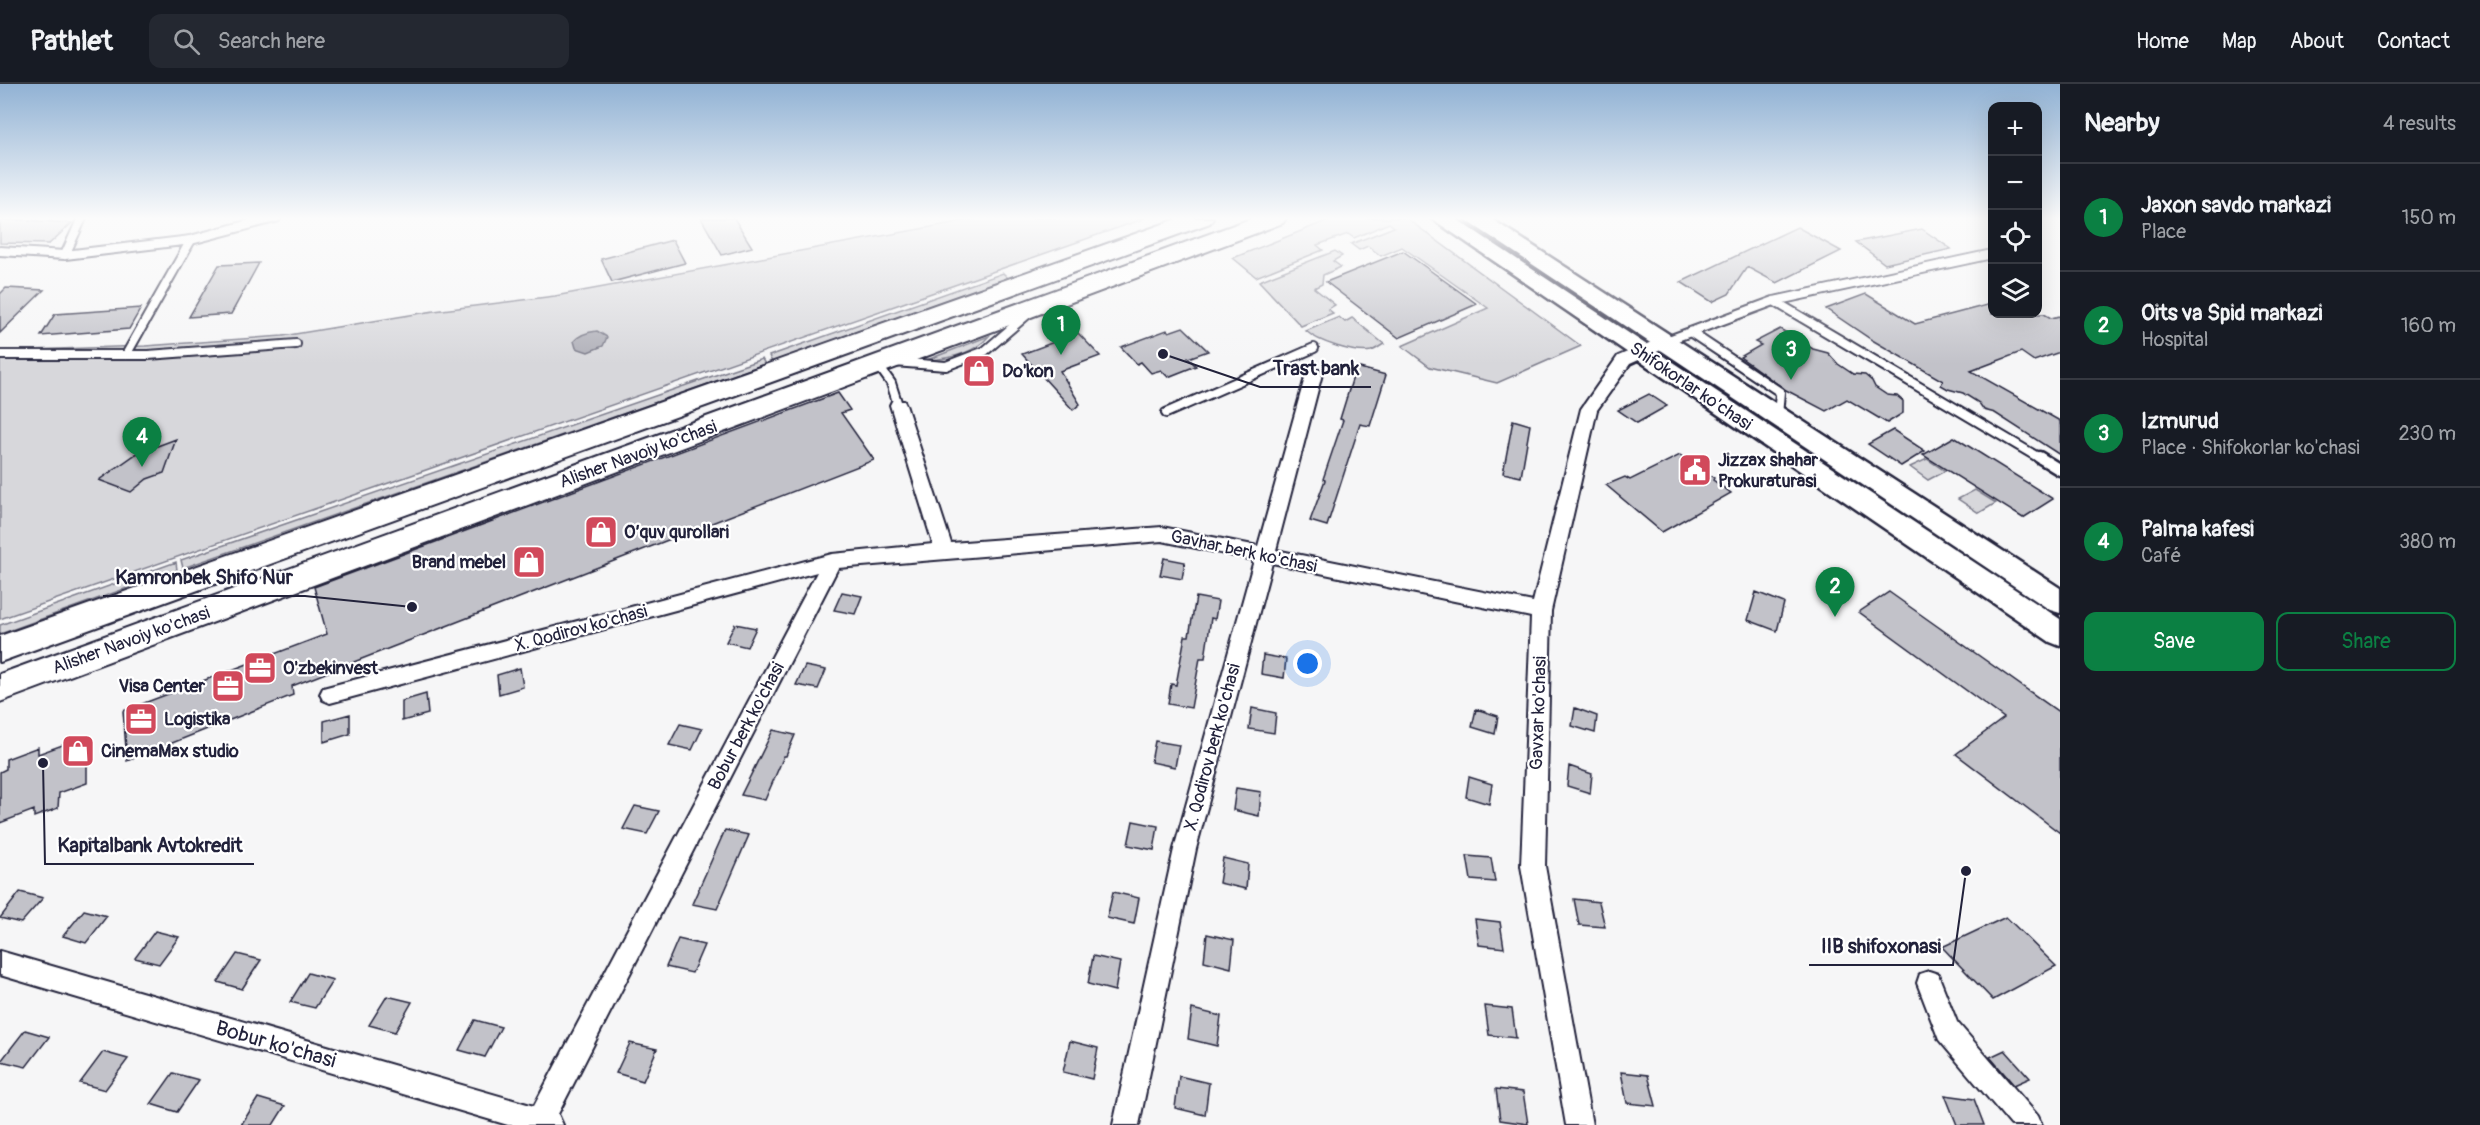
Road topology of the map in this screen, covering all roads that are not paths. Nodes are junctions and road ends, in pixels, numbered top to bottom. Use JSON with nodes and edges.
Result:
{"nodes":[{"id":1,"x":176,"y":267,"type":"edge"},
{"id":2,"x":1067,"y":267,"type":"edge"},
{"id":3,"x":1145,"y":267,"type":"edge"},
{"id":4,"x":1514,"y":267,"type":"edge"},
{"id":5,"x":1551,"y":267,"type":"edge"},
{"id":6,"x":1934,"y":267,"type":"edge"},
{"id":7,"x":1774,"y":301,"type":"junction"},
{"id":8,"x":1690,"y":332,"type":"junction"},
{"id":9,"x":1666,"y":341,"type":"junction"},
{"id":10,"x":296,"y":344,"type":"dead end"},
{"id":11,"x":1314,"y":348,"type":"dead end"},
{"id":12,"x":1641,"y":352,"type":"junction"},
{"id":13,"x":0,"y":355,"type":"edge"},
{"id":14,"x":126,"y":355,"type":"junction"},
{"id":15,"x":883,"y":364,"type":"junction"},
{"id":16,"x":1314,"y":374,"type":"dead end"},
{"id":17,"x":898,"y":405,"type":"joint"},
{"id":18,"x":1166,"y":413,"type":"dead end"},
{"id":19,"x":1778,"y":416,"type":"junction"},
{"id":20,"x":2060,"y":470,"type":"edge"},
{"id":21,"x":944,"y":550,"type":"junction"},
{"id":22,"x":1263,"y":555,"type":"junction"},
{"id":23,"x":832,"y":561,"type":"junction"},
{"id":24,"x":2060,"y":602,"type":"edge"},
{"id":25,"x":1541,"y":611,"type":"junction"},
{"id":26,"x":2060,"y":634,"type":"edge"},
{"id":27,"x":0,"y":649,"type":"edge"},
{"id":28,"x":0,"y":688,"type":"edge"},
{"id":29,"x":330,"y":694,"type":"dead end"},
{"id":30,"x":0,"y":963,"type":"edge"},
{"id":31,"x":1929,"y":983,"type":"dead end"},
{"id":32,"x":543,"y":1124,"type":"edge"},
{"id":33,"x":1126,"y":1125,"type":"edge"},
{"id":34,"x":1579,"y":1125,"type":"edge"},
{"id":35,"x":2029,"y":1125,"type":"edge"}],
"edges":[{"from":1,"to":14,"type":"lane"},
{"from":2,"to":27,"type":"main road","name":"Alisher Navoiy ko'chasi"},
{"from":3,"to":15,"type":"main road","name":"Alisher Navoiy ko'chasi"},
{"from":4,"to":12,"type":"main road","name":"Shifokorlar ko'chasi"},
{"from":5,"to":9,"type":"main road","name":"Shifokorlar ko'chasi"},
{"from":6,"to":7,"type":"lane"},
{"from":7,"to":8,"type":"lane"},
{"from":7,"to":20,"type":"lane"},
{"from":8,"to":9,"type":"lane"},
{"from":8,"to":19,"type":"lane"},
{"from":9,"to":12,"type":"street","name":"Gavxar ko'chasi"},
{"from":9,"to":19,"type":"main road","name":"Shifokorlar ko'chasi"},
{"from":10,"to":14,"type":"lane"},
{"from":11,"to":18,"type":"lane"},
{"from":12,"to":25,"type":"street","name":"Gavxar ko'chasi"},
{"from":12,"to":26,"type":"main road","name":"Shifokorlar ko'chasi"},
{"from":13,"to":14,"type":"lane"},
{"from":15,"to":17,"type":"lane"},
{"from":15,"to":28,"type":"main road","name":"Alisher Navoiy ko'chasi"},
{"from":16,"to":22,"type":"street","name":"X. Qodirov berk ko'chasi"},
{"from":17,"to":21,"type":"street"},
{"from":19,"to":24,"type":"main road","name":"Shifokorlar ko'chasi"},
{"from":21,"to":22,"type":"street","name":"Gavhar berk ko'chasi"},
{"from":21,"to":23,"type":"street"},
{"from":22,"to":25,"type":"street","name":"Gavhar berk ko'chasi"},
{"from":22,"to":33,"type":"street","name":"X. Qodirov berk ko'chasi"},
{"from":23,"to":29,"type":"street","name":"X. Qodirov ko'chasi"},
{"from":23,"to":32,"type":"street","name":"Bobur berk ko'chasi"},
{"from":25,"to":34,"type":"street","name":"Gavxar ko'chasi"},
{"from":30,"to":32,"type":"street","name":"Bobur ko'chasi"},
{"from":31,"to":35,"type":"street"}]}
